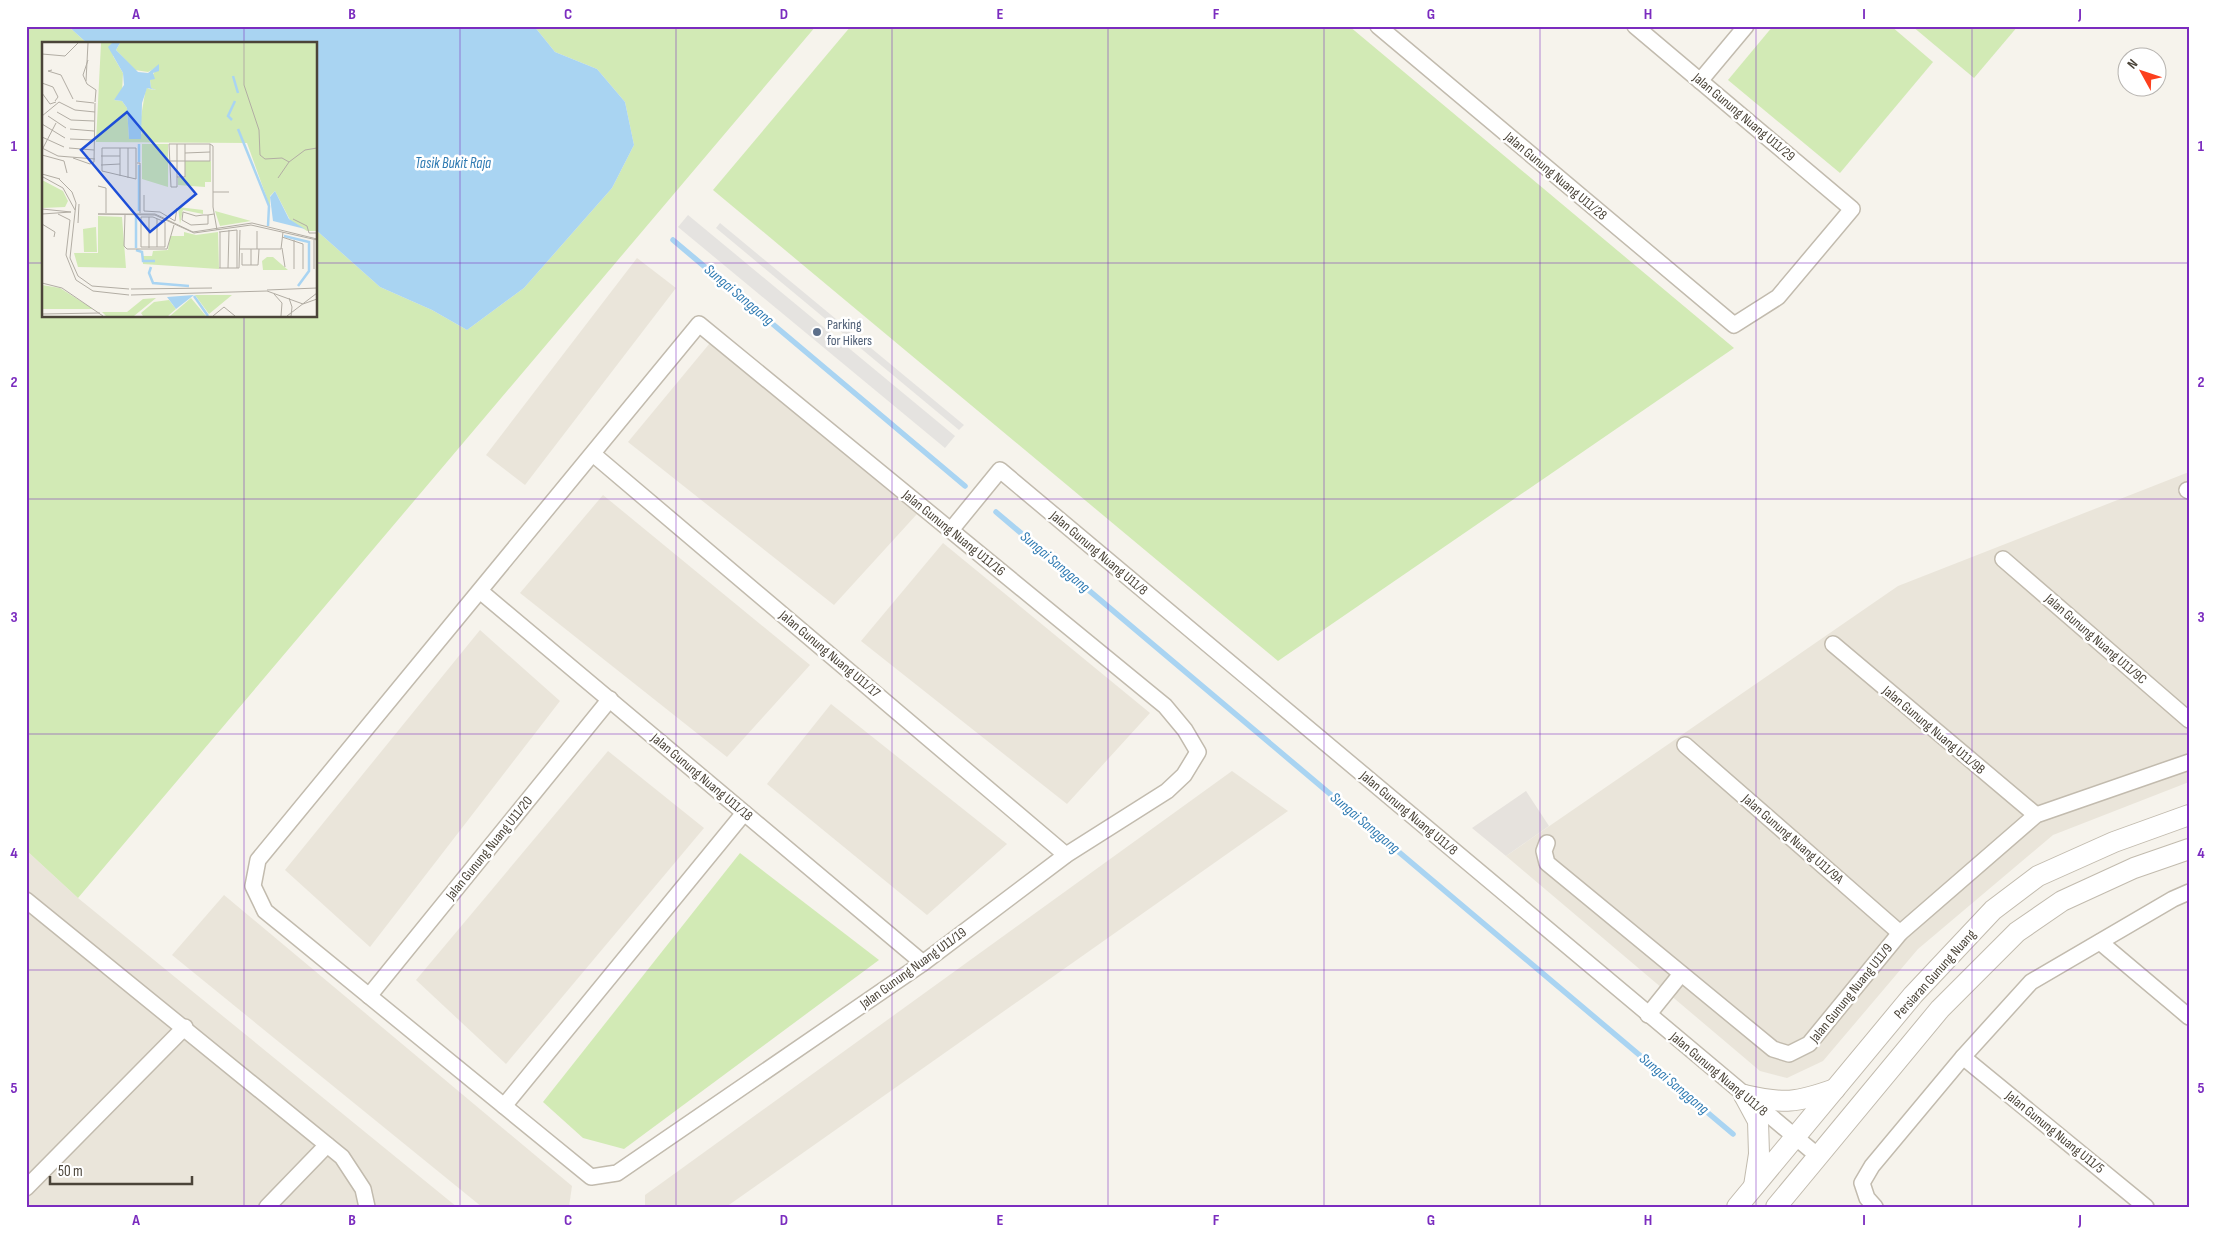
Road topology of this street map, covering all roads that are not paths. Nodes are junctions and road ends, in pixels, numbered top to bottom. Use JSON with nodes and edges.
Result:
{"nodes":[{"id":1,"x":1378,"y":26,"type":"edge"},
{"id":2,"x":1635,"y":26,"type":"edge"},
{"id":3,"x":1746,"y":26,"type":"edge"},
{"id":4,"x":1700,"y":81,"type":"junction"},
{"id":5,"x":1852,"y":209,"type":"joint"},
{"id":6,"x":593,"y":454,"type":"junction"},
{"id":7,"x":950,"y":530,"type":"junction"},
{"id":8,"x":2003,"y":559,"type":"dead end"},
{"id":9,"x":480,"y":590,"type":"junction"},
{"id":10,"x":1832,"y":644,"type":"dead end"},
{"id":11,"x":610,"y":699,"type":"junction"},
{"id":12,"x":2189,"y":720,"type":"edge"},
{"id":13,"x":1685,"y":744,"type":"dead end"},
{"id":14,"x":1198,"y":752,"type":"joint"},
{"id":15,"x":2189,"y":762,"type":"edge"},
{"id":16,"x":744,"y":813,"type":"junction"},
{"id":17,"x":2036,"y":815,"type":"junction"},
{"id":18,"x":2189,"y":815,"type":"edge"},
{"id":19,"x":1547,"y":843,"type":"dead end"},
{"id":20,"x":2189,"y":849,"type":"edge"},
{"id":21,"x":1066,"y":855,"type":"junction"},
{"id":22,"x":2189,"y":892,"type":"edge"},
{"id":23,"x":26,"y":900,"type":"edge"},
{"id":24,"x":1900,"y":932,"type":"junction"},
{"id":25,"x":2100,"y":942,"type":"junction"},
{"id":26,"x":923,"y":963,"type":"junction"},
{"id":27,"x":1681,"y":974,"type":"junction"},
{"id":28,"x":369,"y":996,"type":"junction"},
{"id":29,"x":1648,"y":1014,"type":"junction"},
{"id":30,"x":2189,"y":1017,"type":"edge"},
{"id":31,"x":185,"y":1027,"type":"junction"},
{"id":32,"x":1963,"y":1057,"type":"junction"},
{"id":33,"x":1835,"y":1089,"type":"junction"},
{"id":34,"x":1744,"y":1095,"type":"junction"},
{"id":35,"x":504,"y":1106,"type":"junction"},
{"id":36,"x":1795,"y":1137,"type":"junction"},
{"id":37,"x":327,"y":1145,"type":"junction"},
{"id":38,"x":1818,"y":1156,"type":"junction"},
{"id":39,"x":26,"y":1188,"type":"edge"},
{"id":40,"x":1753,"y":1188,"type":"junction"},
{"id":41,"x":268,"y":1207,"type":"edge"},
{"id":42,"x":367,"y":1207,"type":"edge"},
{"id":43,"x":1737,"y":1207,"type":"edge"},
{"id":44,"x":1776,"y":1207,"type":"edge"},
{"id":45,"x":1875,"y":1207,"type":"edge"},
{"id":46,"x":2146,"y":1207,"type":"edge"}],
"edges":[{"from":1,"to":5,"type":"street","name":"Jalan Gunung Nuang U11/28"},
{"from":2,"to":4,"type":"street","name":"Jalan Gunung Nuang U11/29"},
{"from":3,"to":4,"type":"street"},
{"from":4,"to":5,"type":"street","name":"Jalan Gunung Nuang U11/29"},
{"from":6,"to":7,"type":"street","name":"Jalan Gunung Nuang U11/16"},
{"from":6,"to":9,"type":"street"},
{"from":6,"to":21,"type":"street","name":"Jalan Gunung Nuang U11/17"},
{"from":7,"to":14,"type":"street","name":"Jalan Gunung Nuang U11/16"},
{"from":7,"to":29,"type":"street","name":"Jalan Gunung Nuang U11/8"},
{"from":8,"to":12,"type":"street","name":"Jalan Gunung Nuang U11/9C"},
{"from":9,"to":11,"type":"street","name":"Jalan Gunung Nuang U11/18"},
{"from":9,"to":28,"type":"street"},
{"from":10,"to":17,"type":"street","name":"Jalan Gunung Nuang U11/9B"},
{"from":11,"to":16,"type":"street","name":"Jalan Gunung Nuang U11/18"},
{"from":11,"to":28,"type":"street","name":"Jalan Gunung Nuang U11/20"},
{"from":13,"to":24,"type":"street","name":"Jalan Gunung Nuang U11/9A"},
{"from":14,"to":21,"type":"street","name":"Jalan Gunung Nuang U11/19"},
{"from":15,"to":17,"type":"street","name":"Jalan Gunung Nuang U11/9"},
{"from":16,"to":26,"type":"street","name":"Jalan Gunung Nuang U11/18"},
{"from":16,"to":35,"type":"street"},
{"from":17,"to":24,"type":"street","name":"Jalan Gunung Nuang U11/9"},
{"from":18,"to":33,"type":"street","name":"Persiaran Gunung Nuang"},
{"from":19,"to":27,"type":"street","name":"Jalan Gunung Nuang U11/9"},
{"from":20,"to":38,"type":"street","name":"Persiaran Gunung Nuang"},
{"from":21,"to":26,"type":"street","name":"Jalan Gunung Nuang U11/19"},
{"from":22,"to":25,"type":"street"},
{"from":23,"to":31,"type":"street"},
{"from":24,"to":27,"type":"street","name":"Jalan Gunung Nuang U11/9"},
{"from":25,"to":30,"type":"street"},
{"from":25,"to":32,"type":"street"},
{"from":26,"to":35,"type":"street","name":"Jalan Gunung Nuang U11/19"},
{"from":27,"to":29,"type":"street"},
{"from":28,"to":35,"type":"street"},
{"from":29,"to":34,"type":"street","name":"Jalan Gunung Nuang U11/8"},
{"from":31,"to":37,"type":"street"},
{"from":31,"to":39,"type":"street"},
{"from":32,"to":45,"type":"street"},
{"from":32,"to":46,"type":"street","name":"Jalan Gunung Nuang U11/5"},
{"from":33,"to":34,"type":"street"},
{"from":33,"to":36,"type":"street","name":"Persiaran Gunung Nuang"},
{"from":34,"to":36,"type":"street","name":"Jalan Gunung Nuang U11/8"},
{"from":34,"to":40,"type":"street"},
{"from":36,"to":38,"type":"street","name":"Jalan Gunung Nuang U11/8"},
{"from":36,"to":40,"type":"street","name":"Persiaran Gunung Nuang"},
{"from":37,"to":41,"type":"street"},
{"from":37,"to":42,"type":"street"},
{"from":38,"to":44,"type":"street","name":"Persiaran Gunung Nuang"},
{"from":40,"to":43,"type":"street","name":"Persiaran Gunung Nuang"}]}
